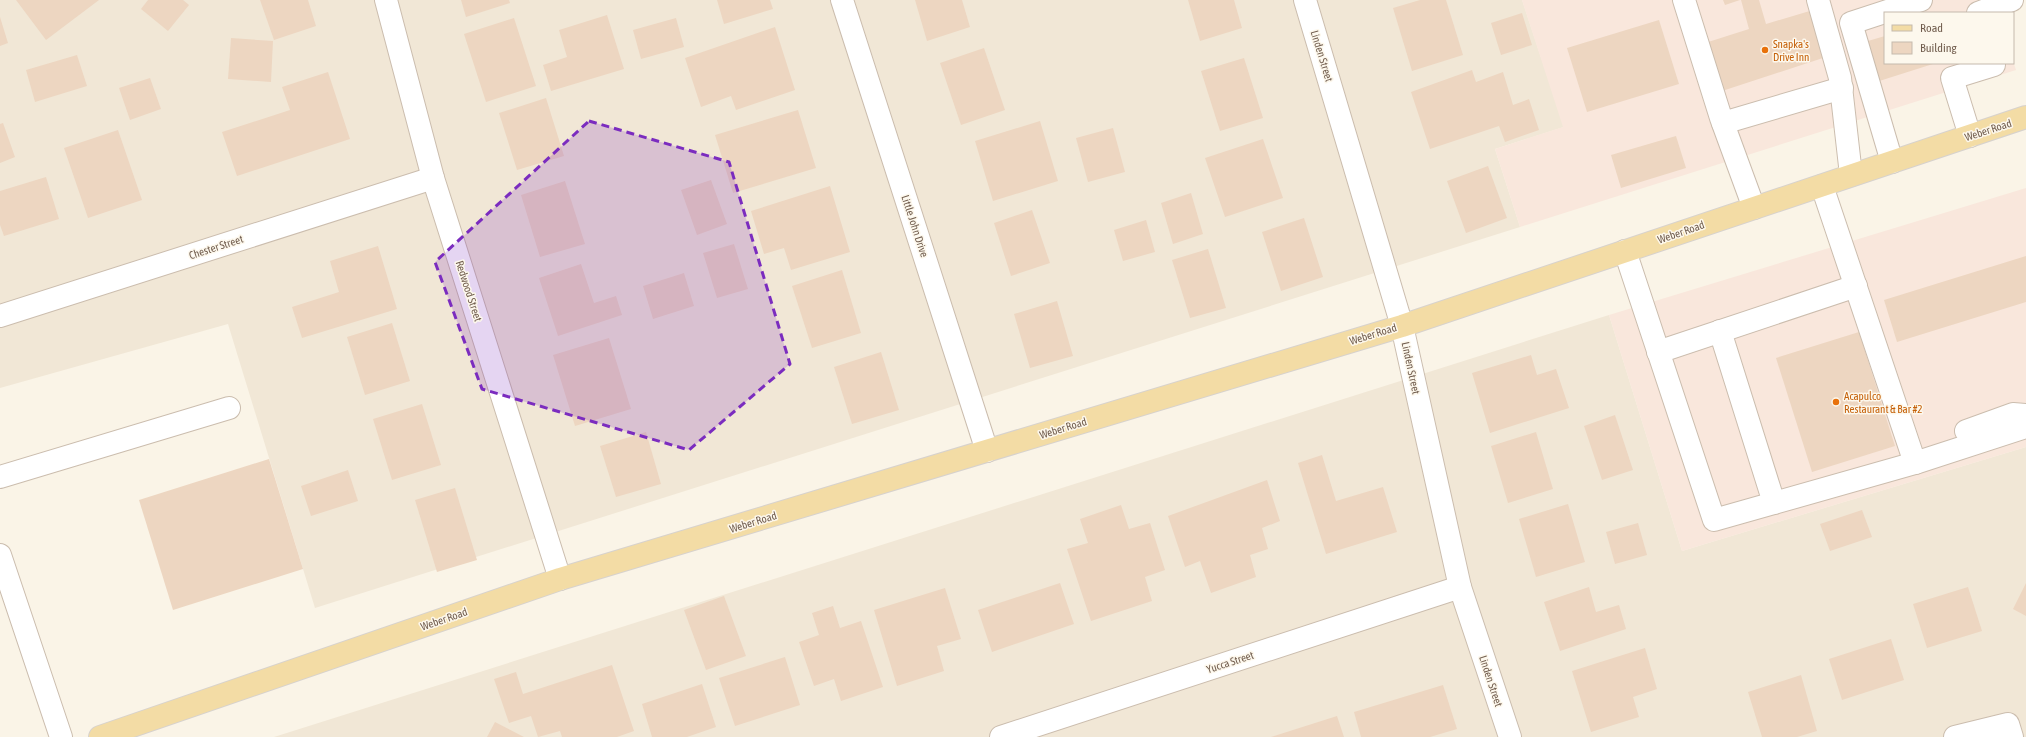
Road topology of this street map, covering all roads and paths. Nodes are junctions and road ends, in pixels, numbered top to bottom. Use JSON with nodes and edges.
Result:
{"nodes":[{"id":1,"x":386,"y":0,"type":"edge"},
{"id":2,"x":842,"y":0,"type":"edge"},
{"id":3,"x":1305,"y":0,"type":"edge"},
{"id":4,"x":1684,"y":0,"type":"edge"},
{"id":5,"x":1818,"y":0,"type":"edge"},
{"id":6,"x":1920,"y":0,"type":"edge"},
{"id":7,"x":1972,"y":0,"type":"edge"},
{"id":8,"x":2012,"y":0,"type":"edge"},
{"id":9,"x":1977,"y":12,"type":"edge"},
{"id":10,"x":1980,"y":12,"type":"edge"},
{"id":11,"x":1994,"y":64,"type":"edge"},
{"id":12,"x":1842,"y":88,"type":"junction"},
{"id":13,"x":2026,"y":117,"type":"edge"},
{"id":14,"x":1723,"y":123,"type":"junction"},
{"id":15,"x":1970,"y":136,"type":"junction"},
{"id":16,"x":1892,"y":162,"type":"junction"},
{"id":17,"x":1851,"y":175,"type":"junction"},
{"id":18,"x":433,"y":178,"type":"junction"},
{"id":19,"x":1822,"y":186,"type":"junction"},
{"id":20,"x":1754,"y":208,"type":"junction"},
{"id":21,"x":1625,"y":251,"type":"junction"},
{"id":22,"x":1856,"y":286,"type":"junction"},
{"id":23,"x":0,"y":316,"type":"edge"},
{"id":24,"x":1402,"y":326,"type":"junction"},
{"id":25,"x":1720,"y":331,"type":"junction"},
{"id":26,"x":1658,"y":352,"type":"junction"},
{"id":27,"x":229,"y":408,"type":"dead end"},
{"id":28,"x":2026,"y":415,"type":"edge"},
{"id":29,"x":2026,"y":427,"type":"edge"},
{"id":30,"x":1907,"y":436,"type":"junction"},
{"id":31,"x":988,"y":451,"type":"junction"},
{"id":32,"x":1915,"y":463,"type":"junction"},
{"id":33,"x":0,"y":477,"type":"edge"},
{"id":34,"x":1774,"y":503,"type":"junction"},
{"id":35,"x":0,"y":555,"type":"edge"},
{"id":36,"x":560,"y":579,"type":"junction"},
{"id":37,"x":1460,"y":587,"type":"junction"},
{"id":38,"x":2010,"y":731,"type":"edge"},
{"id":39,"x":61,"y":737,"type":"edge"},
{"id":40,"x":102,"y":737,"type":"edge"},
{"id":41,"x":1001,"y":737,"type":"edge"},
{"id":42,"x":1510,"y":737,"type":"edge"},
{"id":43,"x":1955,"y":737,"type":"edge"}],
"edges":[{"from":1,"to":18,"type":"street","name":"Redwood Street"},
{"from":2,"to":31,"type":"street","name":"Little John Drive"},
{"from":3,"to":24,"type":"street","name":"Linden Street"},
{"from":4,"to":14,"type":"street"},
{"from":5,"to":12,"type":"street"},
{"from":6,"to":16,"type":"street"},
{"from":7,"to":9,"type":"street"},
{"from":8,"to":10,"type":"street"},
{"from":11,"to":15,"type":"street"},
{"from":12,"to":14,"type":"street"},
{"from":12,"to":17,"type":"street"},
{"from":13,"to":15,"type":"main road","name":"Weber Road"},
{"from":14,"to":20,"type":"street"},
{"from":15,"to":16,"type":"main road","name":"Weber Road"},
{"from":16,"to":17,"type":"main road","name":"Weber Road"},
{"from":17,"to":19,"type":"main road","name":"Weber Road"},
{"from":18,"to":23,"type":"street","name":"Chester Street"},
{"from":18,"to":36,"type":"street","name":"Redwood Street"},
{"from":19,"to":20,"type":"main road","name":"Weber Road"},
{"from":19,"to":22,"type":"street"},
{"from":20,"to":21,"type":"main road","name":"Weber Road"},
{"from":21,"to":24,"type":"main road","name":"Weber Road"},
{"from":21,"to":26,"type":"street"},
{"from":22,"to":25,"type":"street"},
{"from":22,"to":30,"type":"street"},
{"from":24,"to":31,"type":"main road","name":"Weber Road"},
{"from":24,"to":37,"type":"street","name":"Linden Street"},
{"from":25,"to":26,"type":"street"},
{"from":25,"to":34,"type":"street"},
{"from":26,"to":34,"type":"street"},
{"from":27,"to":33,"type":"street"},
{"from":28,"to":30,"type":"street"},
{"from":29,"to":32,"type":"street"},
{"from":30,"to":32,"type":"street"},
{"from":31,"to":36,"type":"main road","name":"Weber Road"},
{"from":32,"to":34,"type":"street"},
{"from":35,"to":39,"type":"street"},
{"from":36,"to":40,"type":"main road","name":"Weber Road"},
{"from":37,"to":41,"type":"street","name":"Yucca Street"},
{"from":37,"to":42,"type":"street","name":"Linden Street"},
{"from":38,"to":43,"type":"street"}]}
